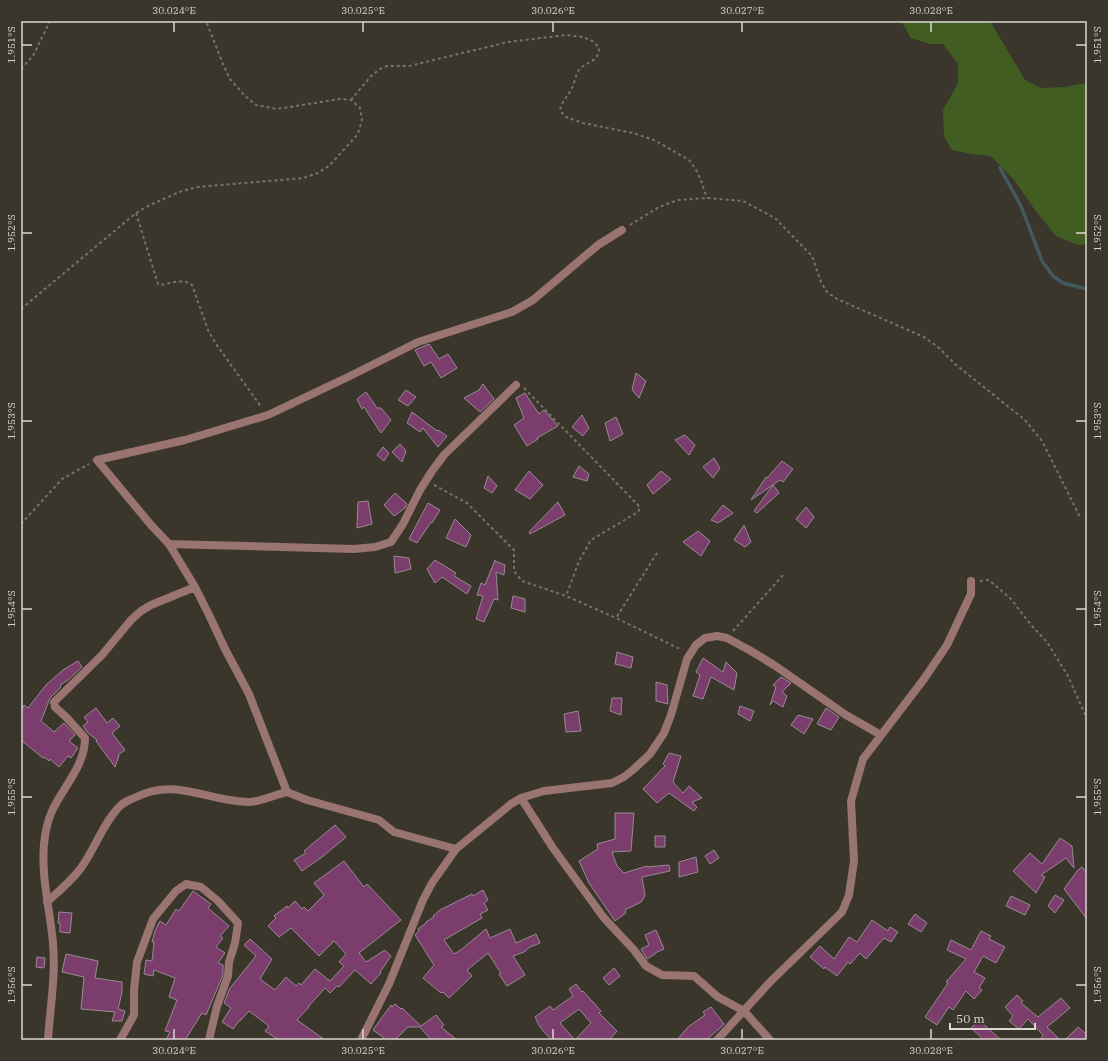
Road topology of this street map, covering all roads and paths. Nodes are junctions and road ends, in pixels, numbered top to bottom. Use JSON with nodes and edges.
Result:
{"nodes":[{"id":1,"x":50,"y":21,"type":"edge"},
{"id":2,"x":206,"y":21,"type":"edge"},
{"id":3,"x":21,"y":69,"type":"edge"},
{"id":4,"x":351,"y":100,"type":"junction"},
{"id":5,"x":707,"y":198,"type":"junction"},
{"id":6,"x":136,"y":213,"type":"junction"},
{"id":7,"x":622,"y":230,"type":"joint"},
{"id":8,"x":21,"y":309,"type":"edge"},
{"id":9,"x":516,"y":385,"type":"joint"},
{"id":10,"x":268,"y":415,"type":"junction"},
{"id":11,"x":97,"y":460,"type":"junction"},
{"id":12,"x":426,"y":480,"type":"junction"},
{"id":13,"x":1080,"y":517,"type":"dead end"},
{"id":14,"x":21,"y":524,"type":"edge"},
{"id":15,"x":169,"y":544,"type":"junction"},
{"id":16,"x":657,"y":553,"type":"dead end"},
{"id":17,"x":784,"y":574,"type":"dead end"},
{"id":18,"x":971,"y":581,"type":"joint"},
{"id":19,"x":195,"y":587,"type":"junction"},
{"id":20,"x":566,"y":596,"type":"junction"},
{"id":21,"x":616,"y":618,"type":"junction"},
{"id":22,"x":726,"y":638,"type":"junction"},
{"id":23,"x":690,"y":654,"type":"junction"},
{"id":24,"x":1087,"y":719,"type":"edge"},
{"id":25,"x":881,"y":735,"type":"junction"},
{"id":26,"x":288,"y":792,"type":"junction"},
{"id":27,"x":521,"y":798,"type":"junction"},
{"id":28,"x":456,"y":849,"type":"junction"},
{"id":29,"x":47,"y":902,"type":"junction"},
{"id":30,"x":744,"y":1011,"type":"junction"},
{"id":31,"x":48,"y":1040,"type":"edge"},
{"id":32,"x":120,"y":1040,"type":"edge"},
{"id":33,"x":208,"y":1040,"type":"edge"},
{"id":34,"x":361,"y":1040,"type":"edge"},
{"id":35,"x":717,"y":1040,"type":"edge"},
{"id":36,"x":770,"y":1040,"type":"edge"}],
"edges":[{"from":1,"to":3,"type":"path"},
{"from":2,"to":4,"type":"path"},
{"from":4,"to":5,"type":"path"},
{"from":4,"to":6,"type":"path"},
{"from":5,"to":7,"type":"path"},
{"from":5,"to":13,"type":"path"},
{"from":6,"to":8,"type":"path"},
{"from":6,"to":10,"type":"path"},
{"from":7,"to":10,"type":"street"},
{"from":9,"to":12,"type":"street"},
{"from":9,"to":20,"type":"path"},
{"from":10,"to":11,"type":"street"},
{"from":11,"to":14,"type":"path"},
{"from":11,"to":15,"type":"street"},
{"from":12,"to":15,"type":"street"},
{"from":12,"to":20,"type":"path"},
{"from":15,"to":19,"type":"street"},
{"from":16,"to":21,"type":"path"},
{"from":17,"to":22,"type":"path"},
{"from":18,"to":24,"type":"path"},
{"from":18,"to":25,"type":"street"},
{"from":19,"to":26,"type":"street"},
{"from":19,"to":29,"type":"street"},
{"from":20,"to":21,"type":"path"},
{"from":21,"to":23,"type":"path"},
{"from":22,"to":23,"type":"street"},
{"from":22,"to":25,"type":"street"},
{"from":23,"to":27,"type":"street"},
{"from":25,"to":30,"type":"street"},
{"from":26,"to":28,"type":"street"},
{"from":26,"to":29,"type":"street"},
{"from":27,"to":28,"type":"street"},
{"from":27,"to":30,"type":"street"},
{"from":28,"to":34,"type":"street"},
{"from":29,"to":31,"type":"street"},
{"from":30,"to":35,"type":"street"},
{"from":30,"to":36,"type":"street"},
{"from":32,"to":33,"type":"street"}]}
